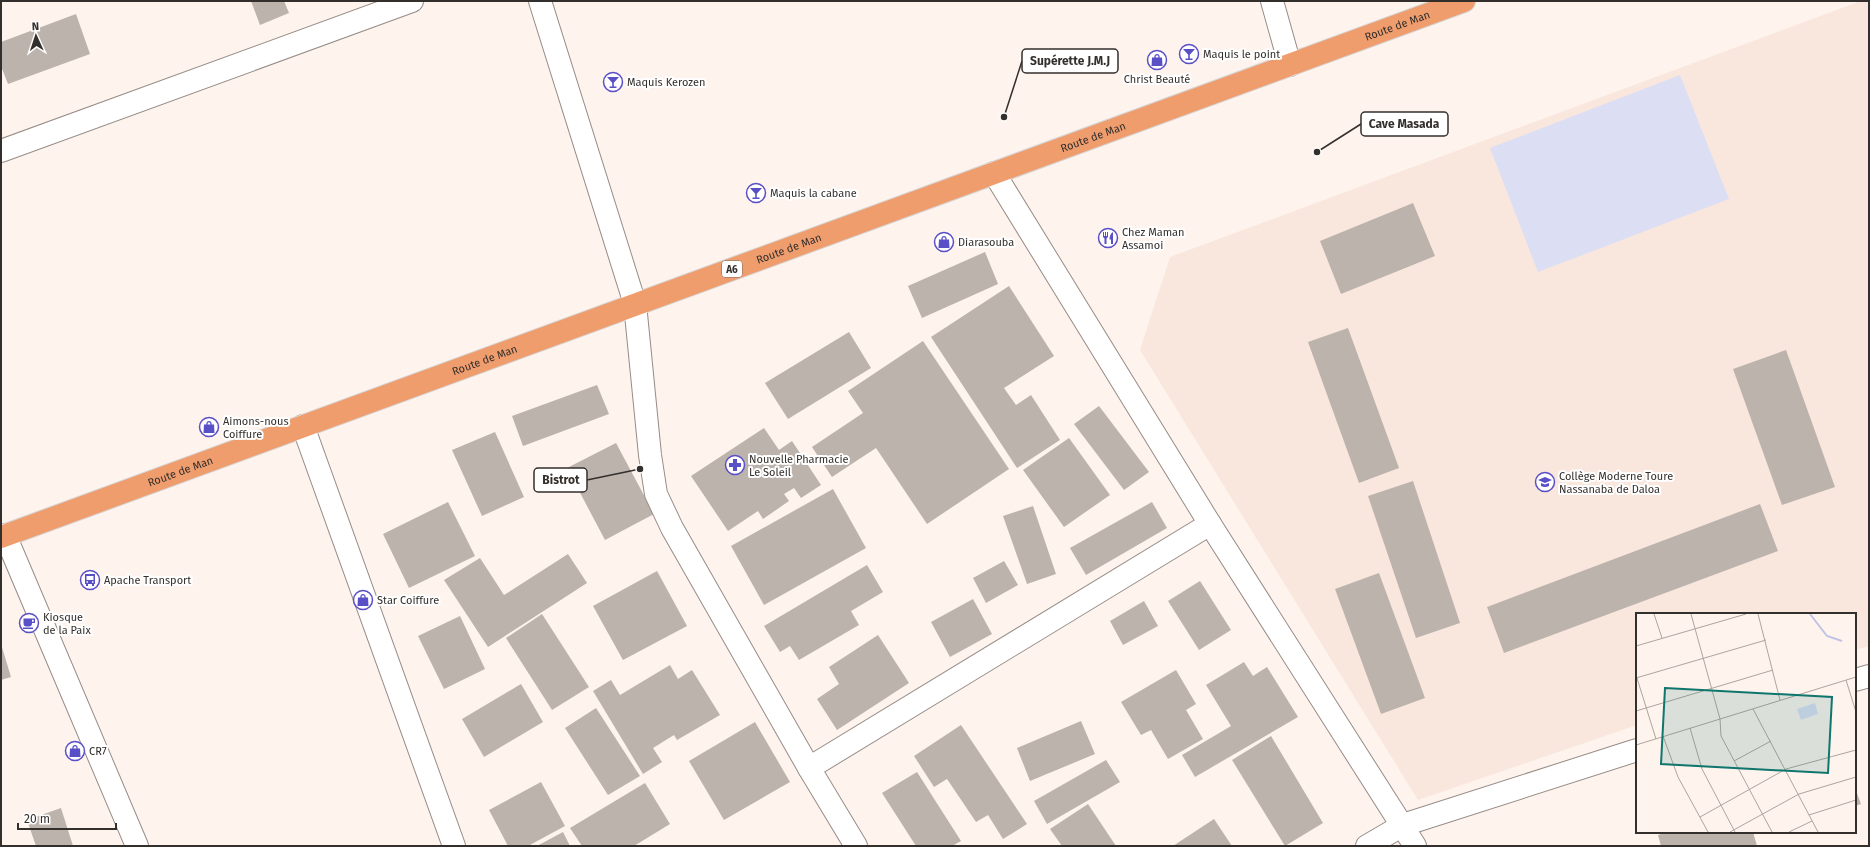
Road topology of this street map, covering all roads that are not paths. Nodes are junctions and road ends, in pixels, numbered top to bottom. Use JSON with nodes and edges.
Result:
{"nodes":[{"id":1,"x":412,"y":1,"type":"edge"},
{"id":2,"x":540,"y":1,"type":"edge"},
{"id":3,"x":1272,"y":1,"type":"edge"},
{"id":4,"x":1464,"y":1,"type":"edge"},
{"id":5,"x":1290,"y":65,"type":"junction"},
{"id":6,"x":1,"y":151,"type":"edge"},
{"id":7,"x":994,"y":173,"type":"junction"},
{"id":8,"x":636,"y":304,"type":"junction"},
{"id":9,"x":303,"y":426,"type":"junction"},
{"id":10,"x":1210,"y":524,"type":"junction"},
{"id":11,"x":3,"y":536,"type":"edge"},
{"id":12,"x":1869,"y":676,"type":"edge"},
{"id":13,"x":1856,"y":680,"type":"edge"},
{"id":14,"x":1636,"y":750,"type":"edge"},
{"id":15,"x":809,"y":768,"type":"junction"},
{"id":16,"x":1403,"y":825,"type":"junction"},
{"id":17,"x":137,"y":846,"type":"edge"},
{"id":18,"x":454,"y":846,"type":"edge"},
{"id":19,"x":856,"y":846,"type":"edge"},
{"id":20,"x":1367,"y":846,"type":"edge"},
{"id":21,"x":1415,"y":846,"type":"edge"}],
"edges":[{"from":1,"to":6,"type":"street"},
{"from":2,"to":8,"type":"street"},
{"from":3,"to":5,"type":"street"},
{"from":4,"to":5,"type":"highway","name":"Route de Man","number":"A6"},
{"from":5,"to":7,"type":"highway","name":"Route de Man","number":"A6"},
{"from":7,"to":8,"type":"highway","name":"Route de Man","number":"A6"},
{"from":7,"to":10,"type":"street"},
{"from":8,"to":9,"type":"highway","name":"Route de Man","number":"A6"},
{"from":8,"to":15,"type":"street"},
{"from":9,"to":11,"type":"highway","name":"Route de Man","number":"A6"},
{"from":9,"to":18,"type":"street"},
{"from":10,"to":15,"type":"street"},
{"from":10,"to":16,"type":"street"},
{"from":11,"to":17,"type":"street"},
{"from":12,"to":13,"type":"street"},
{"from":14,"to":16,"type":"street"},
{"from":15,"to":19,"type":"street"},
{"from":16,"to":20,"type":"street"},
{"from":16,"to":21,"type":"street"}]}
